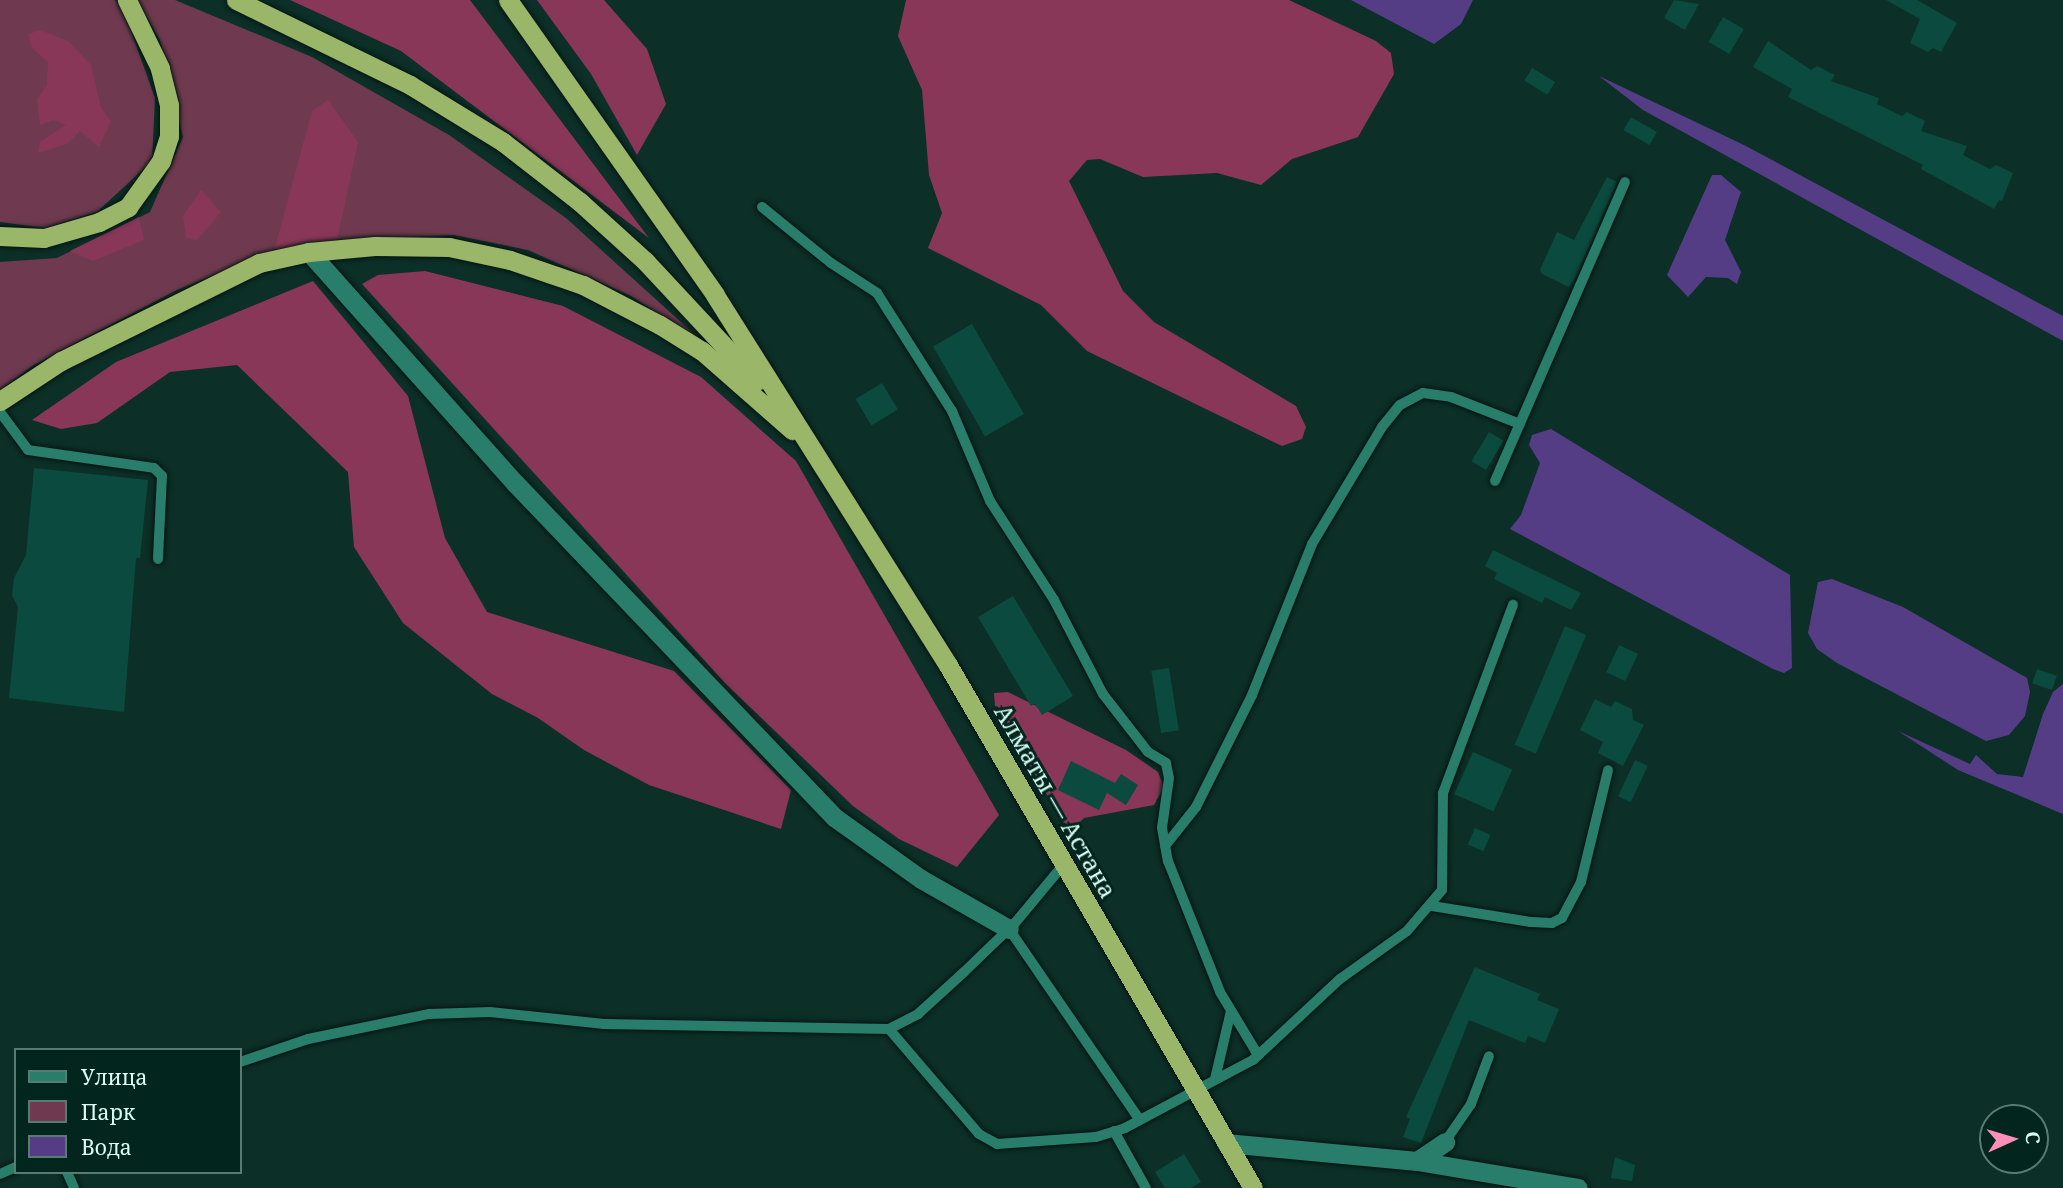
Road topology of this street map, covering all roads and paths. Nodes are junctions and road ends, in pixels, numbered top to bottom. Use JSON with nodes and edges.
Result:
{"nodes":[{"id":1,"x":127,"y":0,"type":"edge"},
{"id":2,"x":236,"y":0,"type":"edge"},
{"id":3,"x":508,"y":0,"type":"edge"},
{"id":4,"x":1625,"y":182,"type":"dead end"},
{"id":5,"x":762,"y":206,"type":"dead end"},
{"id":6,"x":0,"y":236,"type":"edge"},
{"id":7,"x":309,"y":252,"type":"junction"},
{"id":8,"x":0,"y":401,"type":"edge"},
{"id":9,"x":0,"y":412,"type":"edge"},
{"id":10,"x":1520,"y":424,"type":"junction"},
{"id":11,"x":808,"y":445,"type":"junction"},
{"id":12,"x":1495,"y":481,"type":"dead end"},
{"id":13,"x":158,"y":559,"type":"dead end"},
{"id":14,"x":1513,"y":605,"type":"dead end"},
{"id":15,"x":1608,"y":771,"type":"dead end"},
{"id":16,"x":1165,"y":846,"type":"junction"},
{"id":17,"x":1064,"y":864,"type":"junction"},
{"id":18,"x":1432,"y":906,"type":"junction"},
{"id":19,"x":1009,"y":929,"type":"junction"},
{"id":20,"x":1231,"y":1011,"type":"junction"},
{"id":21,"x":890,"y":1029,"type":"junction"},
{"id":22,"x":1258,"y":1055,"type":"junction"},
{"id":23,"x":1489,"y":1056,"type":"dead end"},
{"id":24,"x":242,"y":1061,"type":"edge"},
{"id":25,"x":1215,"y":1079,"type":"junction"},
{"id":26,"x":1194,"y":1088,"type":"junction"},
{"id":27,"x":1139,"y":1119,"type":"junction"},
{"id":28,"x":1114,"y":1131,"type":"junction"},
{"id":29,"x":1445,"y":1142,"type":"joint"},
{"id":30,"x":1226,"y":1143,"type":"junction"},
{"id":31,"x":1417,"y":1161,"type":"junction"},
{"id":32,"x":1146,"y":1188,"type":"edge"},
{"id":33,"x":1252,"y":1188,"type":"edge"},
{"id":34,"x":1578,"y":1188,"type":"edge"}],
"edges":[{"from":1,"to":6,"type":"highway"},
{"from":2,"to":11,"type":"highway"},
{"from":3,"to":11,"type":"highway"},
{"from":4,"to":10,"type":"lane"},
{"from":5,"to":16,"type":"lane"},
{"from":7,"to":8,"type":"highway"},
{"from":7,"to":11,"type":"highway"},
{"from":7,"to":19,"type":"street"},
{"from":9,"to":13,"type":"lane"},
{"from":10,"to":12,"type":"lane"},
{"from":10,"to":16,"type":"lane"},
{"from":11,"to":17,"type":"highway","name":"Алматы — Астана"},
{"from":14,"to":18,"type":"lane"},
{"from":15,"to":18,"type":"lane"},
{"from":16,"to":20,"type":"lane"},
{"from":17,"to":19,"type":"lane"},
{"from":17,"to":26,"type":"highway","name":"Алматы — Астана"},
{"from":18,"to":22,"type":"lane"},
{"from":19,"to":21,"type":"lane"},
{"from":19,"to":27,"type":"lane"},
{"from":20,"to":22,"type":"lane"},
{"from":20,"to":25,"type":"lane"},
{"from":21,"to":24,"type":"lane"},
{"from":21,"to":28,"type":"lane"},
{"from":22,"to":25,"type":"lane"},
{"from":23,"to":29,"type":"lane"},
{"from":25,"to":26,"type":"lane"},
{"from":26,"to":27,"type":"lane"},
{"from":26,"to":30,"type":"highway","name":"Алматы — Астана"},
{"from":27,"to":28,"type":"lane"},
{"from":28,"to":32,"type":"lane"},
{"from":29,"to":31,"type":"street"},
{"from":30,"to":31,"type":"street"},
{"from":30,"to":33,"type":"highway","name":"Алматы — Астана"},
{"from":31,"to":34,"type":"street"}]}
